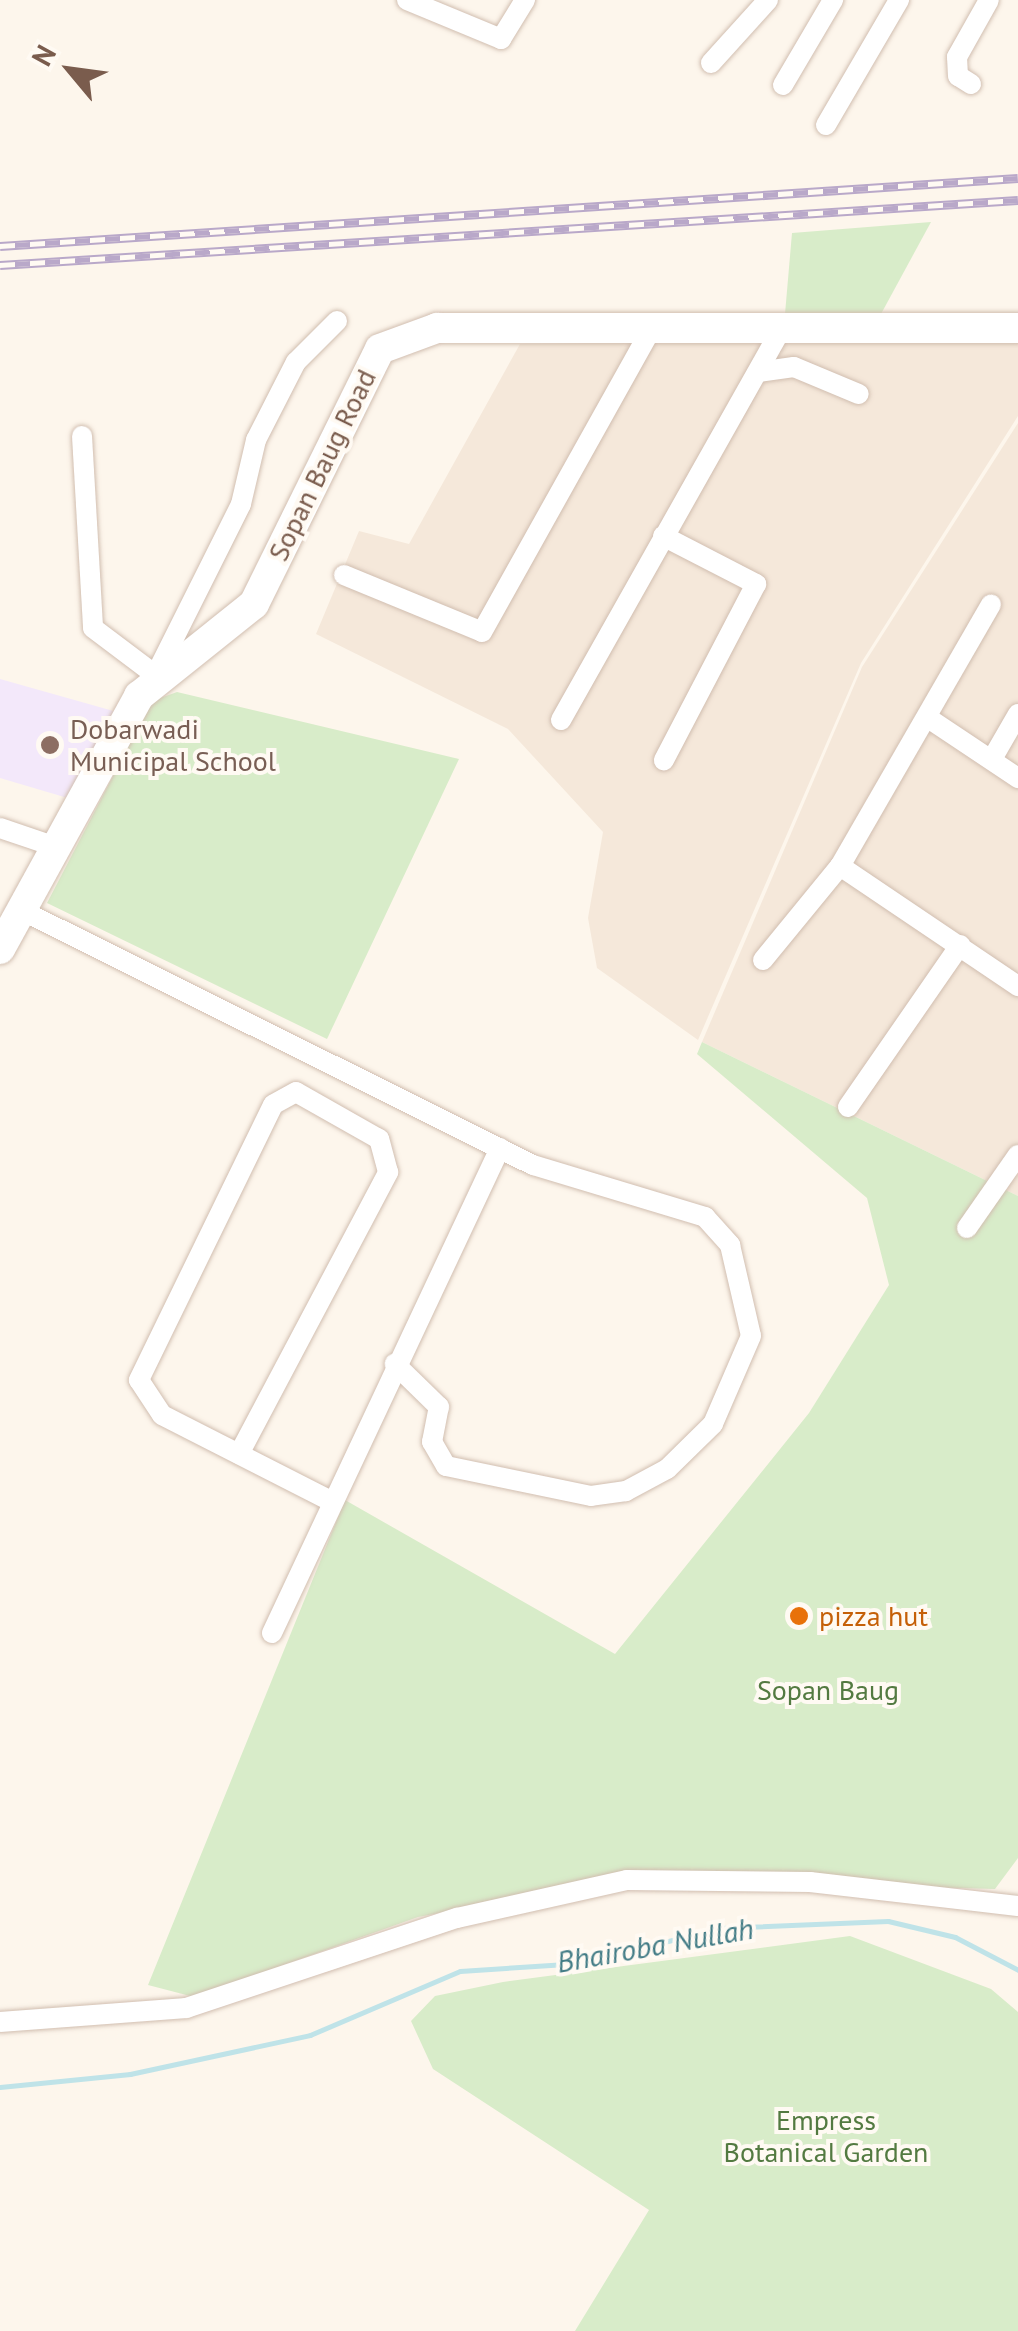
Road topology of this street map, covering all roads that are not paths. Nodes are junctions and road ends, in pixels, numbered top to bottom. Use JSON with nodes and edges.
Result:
{"nodes":[{"id":1,"x":525,"y":0,"type":"edge"},
{"id":2,"x":768,"y":0,"type":"edge"},
{"id":3,"x":833,"y":0,"type":"edge"},
{"id":4,"x":898,"y":0,"type":"edge"},
{"id":5,"x":990,"y":0,"type":"edge"},
{"id":6,"x":410,"y":1,"type":"edge"},
{"id":7,"x":710,"y":63,"type":"dead end"},
{"id":8,"x":971,"y":84,"type":"dead end"},
{"id":9,"x":784,"y":85,"type":"dead end"},
{"id":10,"x":826,"y":126,"type":"dead end"},
{"id":11,"x":338,"y":321,"type":"dead end"},
{"id":12,"x":782,"y":327,"type":"junction"},
{"id":13,"x":1018,"y":328,"type":"edge"},
{"id":14,"x":652,"y":330,"type":"junction"},
{"id":15,"x":758,"y":372,"type":"junction"},
{"id":16,"x":859,"y":394,"type":"dead end"},
{"id":17,"x":82,"y":436,"type":"dead end"},
{"id":18,"x":664,"y":536,"type":"junction"},
{"id":19,"x":344,"y":576,"type":"dead end"},
{"id":20,"x":991,"y":604,"type":"dead end"},
{"id":21,"x":153,"y":679,"type":"junction"},
{"id":22,"x":1018,"y":714,"type":"edge"},
{"id":23,"x":560,"y":720,"type":"dead end"},
{"id":24,"x":931,"y":720,"type":"junction"},
{"id":25,"x":992,"y":759,"type":"junction"},
{"id":26,"x":664,"y":760,"type":"dead end"},
{"id":27,"x":1018,"y":778,"type":"edge"},
{"id":28,"x":0,"y":828,"type":"edge"},
{"id":29,"x":56,"y":848,"type":"junction"},
{"id":30,"x":840,"y":866,"type":"junction"},
{"id":31,"x":23,"y":911,"type":"junction"},
{"id":32,"x":960,"y":945,"type":"junction"},
{"id":33,"x":0,"y":950,"type":"edge"},
{"id":34,"x":763,"y":960,"type":"dead end"},
{"id":35,"x":1018,"y":986,"type":"edge"},
{"id":36,"x":356,"y":1078,"type":"junction"},
{"id":37,"x":848,"y":1107,"type":"dead end"},
{"id":38,"x":337,"y":1112,"type":"junction"},
{"id":39,"x":500,"y":1148,"type":"junction"},
{"id":40,"x":1018,"y":1155,"type":"edge"},
{"id":41,"x":967,"y":1228,"type":"dead end"},
{"id":42,"x":396,"y":1364,"type":"junction"},
{"id":43,"x":239,"y":1454,"type":"junction"},
{"id":44,"x":331,"y":1501,"type":"junction"},
{"id":45,"x":272,"y":1633,"type":"dead end"},
{"id":46,"x":1018,"y":1906,"type":"edge"},
{"id":47,"x":0,"y":2022,"type":"edge"}],
"edges":[{"from":1,"to":6,"type":"street"},
{"from":2,"to":7,"type":"street"},
{"from":3,"to":9,"type":"street"},
{"from":4,"to":10,"type":"street"},
{"from":5,"to":8,"type":"street"},
{"from":11,"to":21,"type":"street"},
{"from":12,"to":13,"type":"street","name":"Sopan Baug Road"},
{"from":12,"to":14,"type":"street","name":"Sopan Baug Road"},
{"from":12,"to":15,"type":"street"},
{"from":14,"to":19,"type":"street"},
{"from":14,"to":21,"type":"street","name":"Sopan Baug Road"},
{"from":15,"to":16,"type":"street"},
{"from":15,"to":18,"type":"street"},
{"from":17,"to":21,"type":"street"},
{"from":18,"to":23,"type":"street"},
{"from":18,"to":26,"type":"street"},
{"from":20,"to":24,"type":"street"},
{"from":21,"to":29,"type":"street","name":"Sopan Baug Road"},
{"from":22,"to":25,"type":"street"},
{"from":24,"to":25,"type":"street"},
{"from":24,"to":30,"type":"street"},
{"from":25,"to":27,"type":"street"},
{"from":28,"to":29,"type":"street"},
{"from":29,"to":31,"type":"street","name":"Sopan Baug Road"},
{"from":30,"to":32,"type":"street"},
{"from":30,"to":34,"type":"street"},
{"from":31,"to":33,"type":"street","name":"Sopan Baug Road"},
{"from":31,"to":36,"type":"street"},
{"from":32,"to":35,"type":"street"},
{"from":32,"to":37,"type":"street"},
{"from":36,"to":38,"type":"street"},
{"from":36,"to":39,"type":"street"},
{"from":38,"to":43,"type":"street"},
{"from":38,"to":43,"type":"street"},
{"from":39,"to":42,"type":"street"},
{"from":39,"to":42,"type":"street"},
{"from":40,"to":41,"type":"street"},
{"from":42,"to":44,"type":"street"},
{"from":43,"to":44,"type":"street"},
{"from":44,"to":45,"type":"street"},
{"from":46,"to":47,"type":"street"}]}
